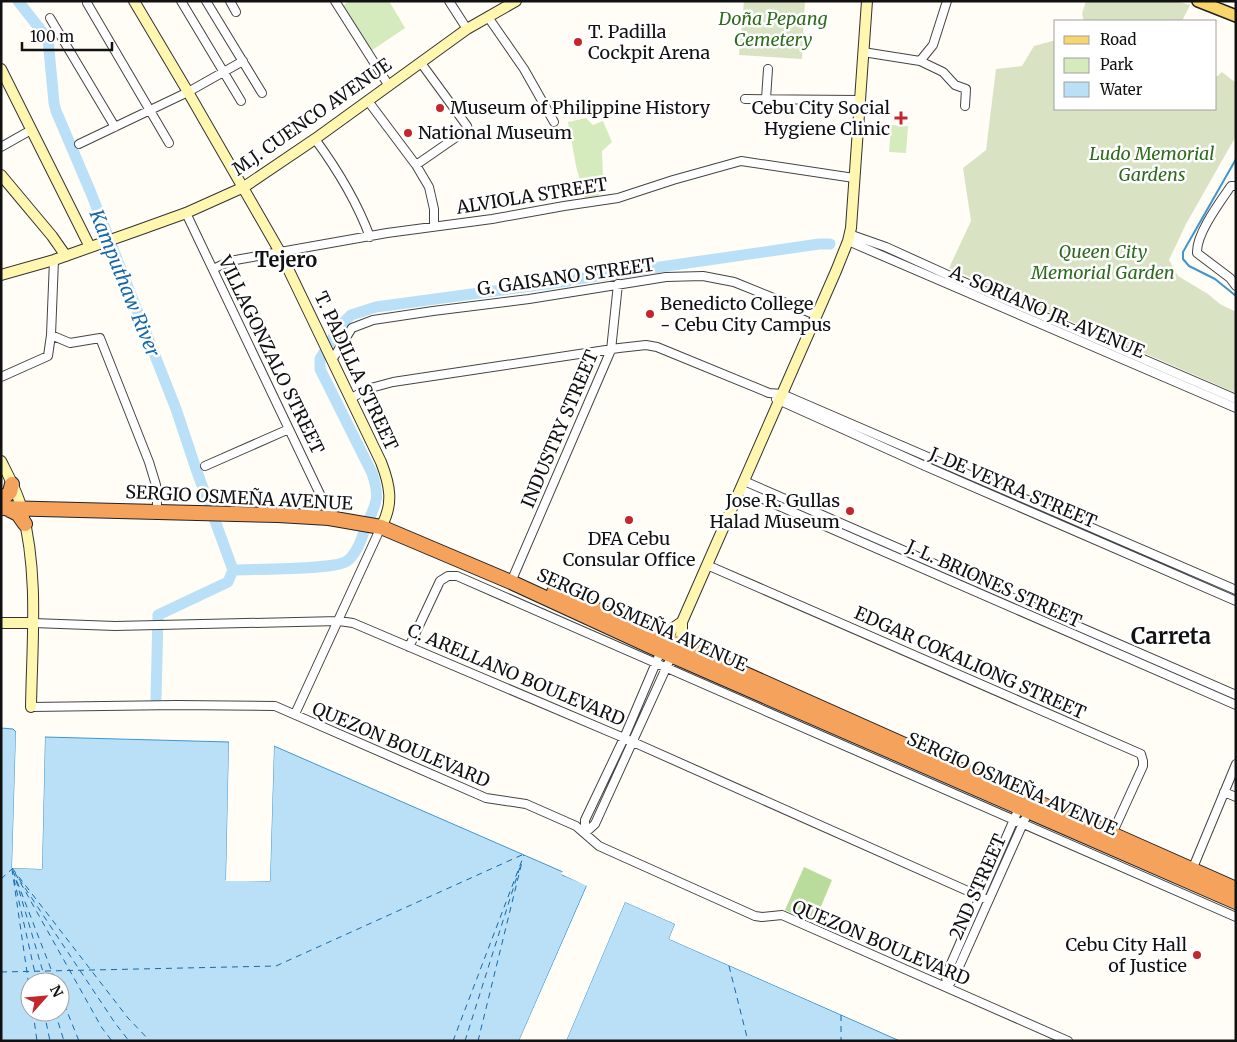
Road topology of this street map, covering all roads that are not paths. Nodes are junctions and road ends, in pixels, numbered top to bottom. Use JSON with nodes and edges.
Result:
{"nodes":[{"id":1,"x":134,"y":1,"type":"edge"},
{"id":2,"x":181,"y":1,"type":"edge"},
{"id":3,"x":206,"y":1,"type":"edge"},
{"id":4,"x":230,"y":1,"type":"edge"},
{"id":5,"x":335,"y":1,"type":"edge"},
{"id":6,"x":449,"y":1,"type":"edge"},
{"id":7,"x":516,"y":1,"type":"edge"},
{"id":8,"x":867,"y":1,"type":"edge"},
{"id":9,"x":947,"y":1,"type":"edge"},
{"id":10,"x":1198,"y":1,"type":"edge"},
{"id":11,"x":87,"y":3,"type":"dead end"},
{"id":12,"x":236,"y":12,"type":"dead end"},
{"id":13,"x":1236,"y":16,"type":"edge"},
{"id":14,"x":488,"y":17,"type":"junction"},
{"id":15,"x":50,"y":18,"type":"dead end"},
{"id":16,"x":467,"y":29,"type":"junction"},
{"id":17,"x":863,"y":52,"type":"junction"},
{"id":18,"x":242,"y":61,"type":"junction"},
{"id":19,"x":920,"y":61,"type":"junction"},
{"id":20,"x":421,"y":63,"type":"junction"},
{"id":21,"x":1,"y":69,"type":"edge"},
{"id":22,"x":768,"y":69,"type":"dead end"},
{"id":23,"x":224,"y":73,"type":"junction"},
{"id":24,"x":389,"y":86,"type":"junction"},
{"id":25,"x":188,"y":92,"type":"junction"},
{"id":26,"x":262,"y":93,"type":"dead end"},
{"id":27,"x":745,"y":99,"type":"dead end"},
{"id":28,"x":766,"y":99,"type":"junction"},
{"id":29,"x":859,"y":100,"type":"junction"},
{"id":30,"x":241,"y":101,"type":"dead end"},
{"id":31,"x":368,"y":101,"type":"junction"},
{"id":32,"x":965,"y":106,"type":"dead end"},
{"id":33,"x":150,"y":110,"type":"junction"},
{"id":34,"x":554,"y":122,"type":"dead end"},
{"id":35,"x":115,"y":127,"type":"junction"},
{"id":36,"x":32,"y":130,"type":"junction"},
{"id":37,"x":316,"y":139,"type":"junction"},
{"id":38,"x":169,"y":143,"type":"dead end"},
{"id":39,"x":79,"y":144,"type":"dead end"},
{"id":40,"x":1,"y":147,"type":"edge"},
{"id":41,"x":416,"y":166,"type":"junction"},
{"id":42,"x":1,"y":175,"type":"edge"},
{"id":43,"x":854,"y":178,"type":"junction"},
{"id":44,"x":1236,"y":186,"type":"edge"},
{"id":45,"x":244,"y":187,"type":"junction"},
{"id":46,"x":186,"y":213,"type":"junction"},
{"id":47,"x":434,"y":226,"type":"junction"},
{"id":48,"x":370,"y":237,"type":"junction"},
{"id":49,"x":848,"y":237,"type":"junction"},
{"id":50,"x":90,"y":247,"type":"junction"},
{"id":51,"x":280,"y":252,"type":"junction"},
{"id":52,"x":66,"y":256,"type":"junction"},
{"id":53,"x":54,"y":260,"type":"junction"},
{"id":54,"x":213,"y":269,"type":"junction"},
{"id":55,"x":1,"y":275,"type":"edge"},
{"id":56,"x":618,"y":284,"type":"junction"},
{"id":57,"x":1236,"y":286,"type":"edge"},
{"id":58,"x":816,"y":315,"type":"junction"},
{"id":59,"x":51,"y":335,"type":"junction"},
{"id":60,"x":611,"y":350,"type":"junction"},
{"id":61,"x":330,"y":357,"type":"junction"},
{"id":62,"x":1,"y":377,"type":"edge"},
{"id":63,"x":350,"y":398,"type":"junction"},
{"id":64,"x":780,"y":398,"type":"junction"},
{"id":65,"x":1236,"y":399,"type":"edge"},
{"id":66,"x":1236,"y":408,"type":"edge"},
{"id":67,"x":289,"y":429,"type":"junction"},
{"id":68,"x":929,"y":458,"type":"junction"},
{"id":69,"x":1,"y":461,"type":"edge"},
{"id":70,"x":205,"y":466,"type":"dead end"},
{"id":71,"x":925,"y":466,"type":"junction"},
{"id":72,"x":12,"y":484,"type":"junction"},
{"id":73,"x":742,"y":485,"type":"junction"},
{"id":74,"x":3,"y":504,"type":"edge"},
{"id":75,"x":157,"y":504,"type":"junction"},
{"id":76,"x":206,"y":509,"type":"junction"},
{"id":77,"x":222,"y":510,"type":"junction"},
{"id":78,"x":328,"y":511,"type":"junction"},
{"id":79,"x":25,"y":512,"type":"junction"},
{"id":80,"x":374,"y":522,"type":"junction"},
{"id":81,"x":868,"y":534,"type":"junction"},
{"id":82,"x":864,"y":543,"type":"junction"},
{"id":83,"x":707,"y":565,"type":"junction"},
{"id":84,"x":946,"y":568,"type":"junction"},
{"id":85,"x":942,"y":577,"type":"junction"},
{"id":86,"x":513,"y":578,"type":"junction"},
{"id":87,"x":1236,"y":590,"type":"edge"},
{"id":88,"x":1236,"y":601,"type":"edge"},
{"id":89,"x":339,"y":621,"type":"junction"},
{"id":90,"x":1,"y":623,"type":"edge"},
{"id":91,"x":33,"y":623,"type":"junction"},
{"id":92,"x":409,"y":647,"type":"junction"},
{"id":93,"x":669,"y":647,"type":"junction"},
{"id":94,"x":1146,"y":656,"type":"junction"},
{"id":95,"x":655,"y":664,"type":"junction"},
{"id":96,"x":1142,"y":665,"type":"junction"},
{"id":97,"x":666,"y":669,"type":"junction"},
{"id":98,"x":1236,"y":695,"type":"edge"},
{"id":99,"x":1236,"y":706,"type":"edge"},
{"id":100,"x":31,"y":707,"type":"joint"},
{"id":101,"x":295,"y":714,"type":"junction"},
{"id":102,"x":624,"y":738,"type":"junction"},
{"id":103,"x":632,"y":742,"type":"junction"},
{"id":104,"x":1236,"y":764,"type":"edge"},
{"id":105,"x":1225,"y":789,"type":"junction"},
{"id":106,"x":1236,"y":790,"type":"edge"},
{"id":107,"x":1236,"y":797,"type":"edge"},
{"id":108,"x":1021,"y":815,"type":"junction"},
{"id":109,"x":585,"y":833,"type":"junction"},
{"id":110,"x":1112,"y":834,"type":"junction"},
{"id":111,"x":1187,"y":881,"type":"junction"},
{"id":112,"x":1236,"y":889,"type":"edge"},
{"id":113,"x":979,"y":896,"type":"junction"},
{"id":114,"x":988,"y":900,"type":"junction"},
{"id":115,"x":1236,"y":902,"type":"edge"},
{"id":116,"x":1236,"y":917,"type":"edge"},
{"id":117,"x":947,"y":987,"type":"junction"},
{"id":118,"x":1068,"y":1041,"type":"edge"}],
"edges":[{"from":1,"to":25,"type":"main road","name":"T. PADILLA STREET"},
{"from":2,"to":23,"type":"street"},
{"from":3,"to":18,"type":"street"},
{"from":4,"to":12,"type":"street"},
{"from":5,"to":24,"type":"street"},
{"from":6,"to":16,"type":"street"},
{"from":7,"to":14,"type":"main road","name":"M.J. CUENCO AVENUE"},
{"from":8,"to":17,"type":"main road"},
{"from":9,"to":19,"type":"street"},
{"from":10,"to":13,"type":"main road"},
{"from":11,"to":33,"type":"street"},
{"from":14,"to":16,"type":"main road","name":"M.J. CUENCO AVENUE"},
{"from":14,"to":34,"type":"street"},
{"from":15,"to":35,"type":"street"},
{"from":16,"to":20,"type":"main road","name":"M.J. CUENCO AVENUE"},
{"from":17,"to":19,"type":"street"},
{"from":17,"to":29,"type":"main road"},
{"from":18,"to":23,"type":"street"},
{"from":18,"to":26,"type":"street"},
{"from":19,"to":32,"type":"street"},
{"from":20,"to":24,"type":"main road","name":"M.J. CUENCO AVENUE"},
{"from":20,"to":41,"type":"street"},
{"from":21,"to":36,"type":"main road"},
{"from":22,"to":28,"type":"street"},
{"from":23,"to":25,"type":"street"},
{"from":23,"to":30,"type":"street"},
{"from":24,"to":31,"type":"main road","name":"M.J. CUENCO AVENUE"},
{"from":25,"to":33,"type":"street"},
{"from":25,"to":45,"type":"main road","name":"T. PADILLA STREET"},
{"from":27,"to":28,"type":"street"},
{"from":28,"to":29,"type":"street"},
{"from":29,"to":43,"type":"main road"},
{"from":31,"to":37,"type":"main road","name":"M.J. CUENCO AVENUE"},
{"from":31,"to":41,"type":"street"},
{"from":33,"to":35,"type":"street"},
{"from":33,"to":38,"type":"street"},
{"from":35,"to":39,"type":"street"},
{"from":36,"to":40,"type":"street"},
{"from":36,"to":50,"type":"main road"},
{"from":37,"to":45,"type":"main road","name":"M.J. CUENCO AVENUE"},
{"from":37,"to":48,"type":"street"},
{"from":41,"to":47,"type":"street"},
{"from":42,"to":52,"type":"main road"},
{"from":43,"to":47,"type":"street","name":"ALVIOLA STREET"},
{"from":43,"to":49,"type":"main road"},
{"from":44,"to":57,"type":"street"},
{"from":45,"to":46,"type":"main road","name":"M.J. CUENCO AVENUE"},
{"from":45,"to":51,"type":"main road","name":"T. PADILLA STREET"},
{"from":46,"to":50,"type":"main road","name":"M.J. CUENCO AVENUE"},
{"from":46,"to":54,"type":"street","name":"VILLAGONZALO STREET"},
{"from":47,"to":48,"type":"street","name":"ALVIOLA STREET"},
{"from":48,"to":51,"type":"street","name":"ALVIOLA STREET"},
{"from":49,"to":58,"type":"main road"},
{"from":49,"to":65,"type":"street","name":"A. SORIANO JR. AVENUE"},
{"from":49,"to":66,"type":"street","name":"A. SORIANO JR. AVENUE"},
{"from":50,"to":52,"type":"main road","name":"M.J. CUENCO AVENUE"},
{"from":51,"to":54,"type":"street","name":"ALVIOLA STREET"},
{"from":51,"to":61,"type":"main road","name":"T. PADILLA STREET"},
{"from":52,"to":53,"type":"main road","name":"M.J. CUENCO AVENUE"},
{"from":53,"to":55,"type":"main road","name":"M.J. CUENCO AVENUE"},
{"from":53,"to":59,"type":"street"},
{"from":54,"to":67,"type":"street","name":"VILLAGONZALO STREET"},
{"from":56,"to":58,"type":"street","name":"G. GAISANO STREET"},
{"from":56,"to":60,"type":"street","name":"INDUSTRY STREET"},
{"from":56,"to":61,"type":"street","name":"G. GAISANO STREET"},
{"from":58,"to":64,"type":"main road"},
{"from":59,"to":62,"type":"street"},
{"from":59,"to":75,"type":"street"},
{"from":60,"to":63,"type":"street"},
{"from":60,"to":64,"type":"street"},
{"from":60,"to":86,"type":"street","name":"INDUSTRY STREET"},
{"from":61,"to":63,"type":"main road","name":"T. PADILLA STREET"},
{"from":63,"to":80,"type":"main road","name":"T. PADILLA STREET"},
{"from":64,"to":68,"type":"street","name":"J. DE VEYRA STREET"},
{"from":64,"to":71,"type":"street","name":"J. DE VEYRA STREET"},
{"from":64,"to":73,"type":"main road"},
{"from":67,"to":70,"type":"street"},
{"from":67,"to":78,"type":"street","name":"VILLAGONZALO STREET"},
{"from":68,"to":71,"type":"street"},
{"from":68,"to":87,"type":"street","name":"J. DE VEYRA STREET"},
{"from":69,"to":72,"type":"main road"},
{"from":71,"to":88,"type":"street","name":"J. DE VEYRA STREET"},
{"from":72,"to":74,"type":"highway"},
{"from":72,"to":79,"type":"main road"},
{"from":73,"to":81,"type":"street","name":"J. L. BRIONES STREET"},
{"from":73,"to":82,"type":"street","name":"J. L. BRIONES STREET"},
{"from":73,"to":83,"type":"main road"},
{"from":74,"to":79,"type":"highway","name":"SERGIO OSMEÑA AVENUE"},
{"from":74,"to":79,"type":"highway"},
{"from":75,"to":76,"type":"highway","name":"SERGIO OSMEÑA AVENUE"},
{"from":75,"to":79,"type":"highway","name":"SERGIO OSMEÑA AVENUE"},
{"from":76,"to":77,"type":"highway","name":"SERGIO OSMEÑA AVENUE"},
{"from":76,"to":79,"type":"highway","name":"SERGIO OSMEÑA AVENUE"},
{"from":77,"to":78,"type":"highway","name":"SERGIO OSMEÑA AVENUE"},
{"from":77,"to":80,"type":"highway","name":"SERGIO OSMEÑA AVENUE"},
{"from":78,"to":80,"type":"highway","name":"SERGIO OSMEÑA AVENUE"},
{"from":79,"to":91,"type":"main road"},
{"from":80,"to":86,"type":"highway","name":"SERGIO OSMEÑA AVENUE"},
{"from":80,"to":89,"type":"street"},
{"from":81,"to":82,"type":"street"},
{"from":81,"to":84,"type":"street","name":"J. L. BRIONES STREET"},
{"from":82,"to":85,"type":"street","name":"J. L. BRIONES STREET"},
{"from":83,"to":93,"type":"main road"},
{"from":83,"to":110,"type":"street","name":"EDGAR COKALIONG STREET"},
{"from":84,"to":85,"type":"street"},
{"from":84,"to":94,"type":"street","name":"J. L. BRIONES STREET"},
{"from":85,"to":96,"type":"street","name":"J. L. BRIONES STREET"},
{"from":86,"to":93,"type":"highway","name":"SERGIO OSMEÑA AVENUE"},
{"from":89,"to":91,"type":"street","name":"C. ARELLANO BOULEVARD"},
{"from":89,"to":92,"type":"street","name":"C. ARELLANO BOULEVARD"},
{"from":89,"to":101,"type":"street"},
{"from":90,"to":91,"type":"main road","name":"C. ARELLANO BOULEVARD"},
{"from":91,"to":100,"type":"main road"},
{"from":92,"to":95,"type":"street"},
{"from":92,"to":102,"type":"street","name":"C. ARELLANO BOULEVARD"},
{"from":93,"to":95,"type":"street"},
{"from":93,"to":97,"type":"street"},
{"from":93,"to":108,"type":"highway","name":"SERGIO OSMEÑA AVENUE"},
{"from":93,"to":110,"type":"highway","name":"SERGIO OSMEÑA AVENUE"},
{"from":94,"to":96,"type":"street"},
{"from":94,"to":98,"type":"street","name":"J. L. BRIONES STREET"},
{"from":95,"to":97,"type":"street"},
{"from":95,"to":102,"type":"street"},
{"from":96,"to":99,"type":"street","name":"J. L. BRIONES STREET"},
{"from":97,"to":103,"type":"street"},
{"from":97,"to":108,"type":"street"},
{"from":100,"to":101,"type":"street","name":"QUEZON BOULEVARD"},
{"from":101,"to":109,"type":"street","name":"QUEZON BOULEVARD"},
{"from":102,"to":103,"type":"street","name":"C. ARELLANO BOULEVARD"},
{"from":102,"to":109,"type":"street"},
{"from":103,"to":109,"type":"street"},
{"from":103,"to":113,"type":"street","name":"C. ARELLANO BOULEVARD"},
{"from":104,"to":105,"type":"street"},
{"from":105,"to":106,"type":"street"},
{"from":105,"to":107,"type":"street"},
{"from":105,"to":111,"type":"street"},
{"from":108,"to":111,"type":"highway","name":"SERGIO OSMEÑA AVENUE"},
{"from":108,"to":113,"type":"street","name":"2ND STREET"},
{"from":108,"to":114,"type":"street","name":"2ND STREET"},
{"from":109,"to":117,"type":"street","name":"QUEZON BOULEVARD"},
{"from":110,"to":111,"type":"highway","name":"SERGIO OSMEÑA AVENUE"},
{"from":111,"to":112,"type":"highway","name":"SERGIO OSMEÑA AVENUE"},
{"from":111,"to":115,"type":"highway","name":"SERGIO OSMEÑA AVENUE"},
{"from":111,"to":116,"type":"street"},
{"from":113,"to":114,"type":"street","name":"C. ARELLANO BOULEVARD"},
{"from":113,"to":117,"type":"street","name":"2ND STREET"},
{"from":114,"to":117,"type":"street","name":"2ND STREET"},
{"from":117,"to":118,"type":"street","name":"QUEZON BOULEVARD"}]}
